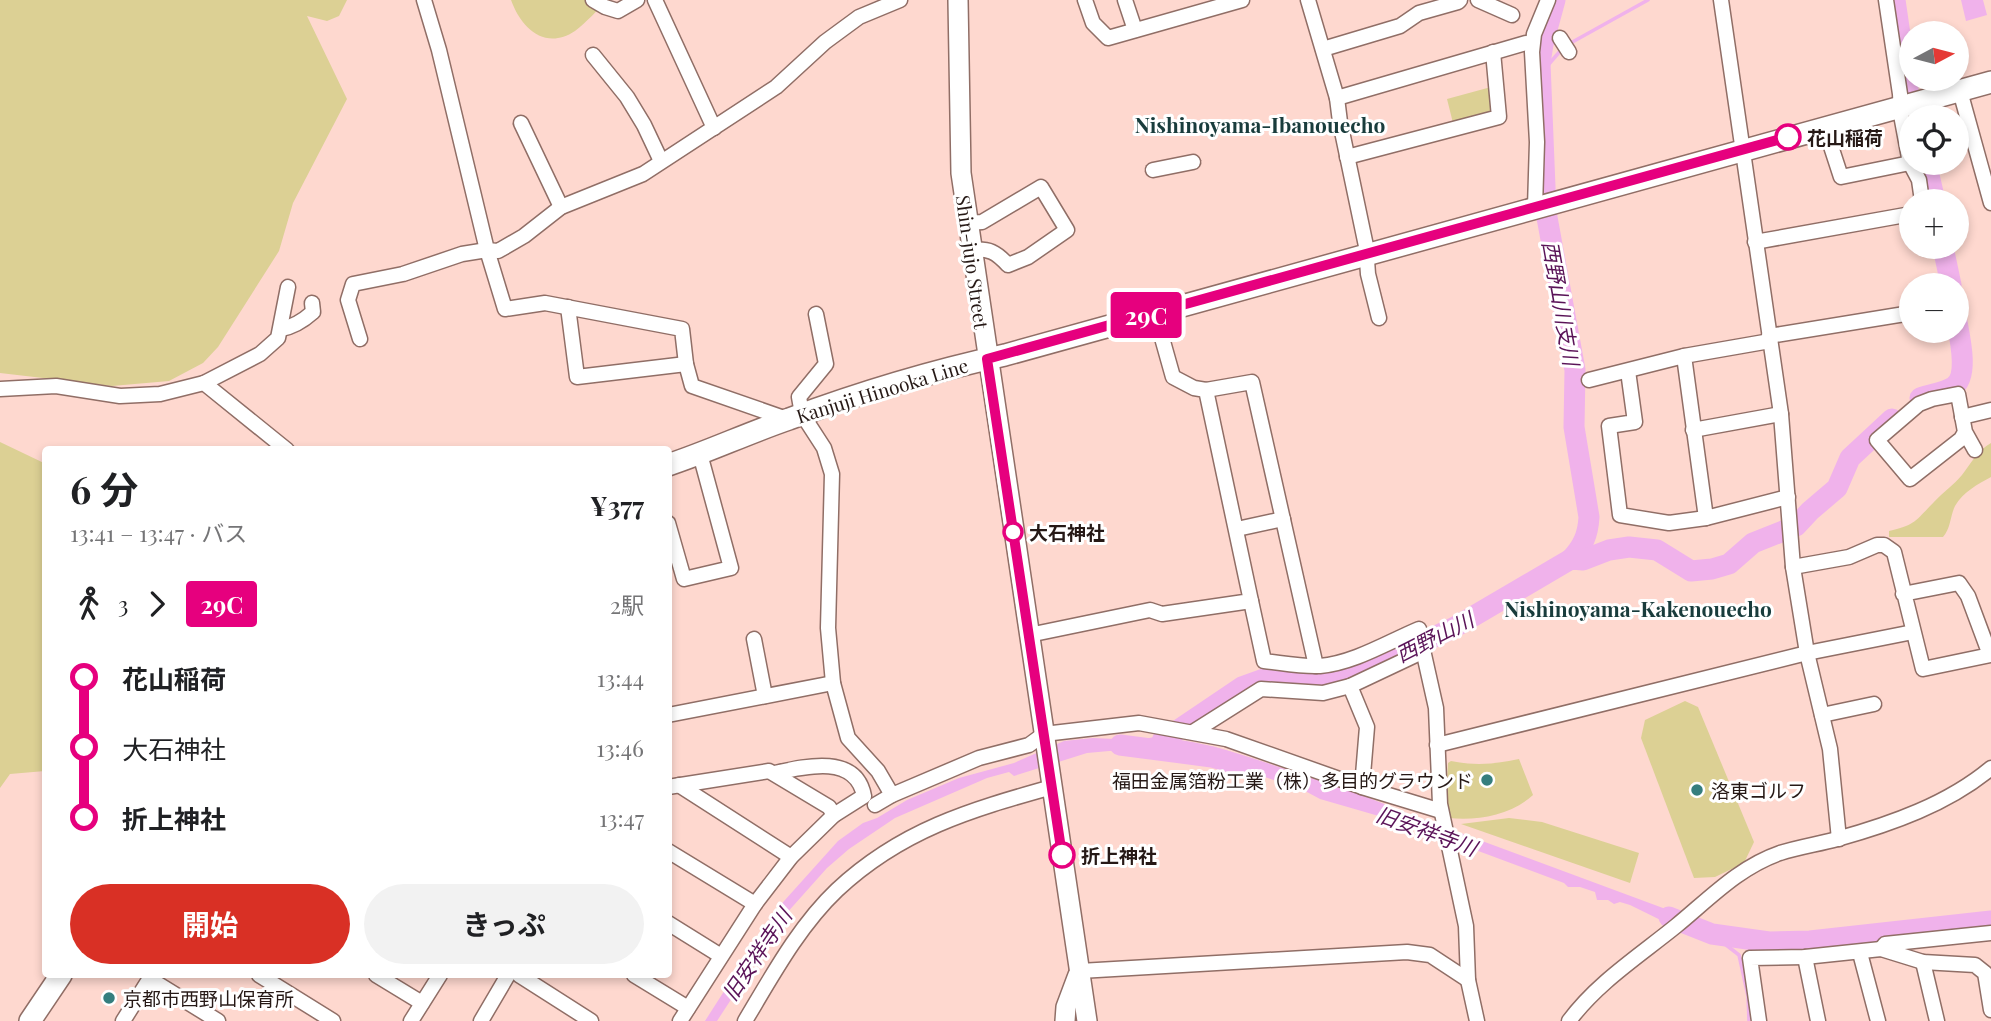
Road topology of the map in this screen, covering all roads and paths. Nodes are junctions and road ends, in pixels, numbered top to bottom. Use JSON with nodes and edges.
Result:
{"nodes":[{"id":1,"x":424,"y":0,"type":"edge"},
{"id":2,"x":593,"y":0,"type":"edge"},
{"id":3,"x":637,"y":0,"type":"edge"},
{"id":4,"x":655,"y":0,"type":"edge"},
{"id":5,"x":958,"y":0,"type":"edge"},
{"id":6,"x":1085,"y":0,"type":"edge"},
{"id":7,"x":1125,"y":0,"type":"edge"},
{"id":8,"x":1242,"y":0,"type":"edge"},
{"id":9,"x":1308,"y":0,"type":"edge"},
{"id":10,"x":1460,"y":0,"type":"edge"},
{"id":11,"x":1478,"y":0,"type":"edge"},
{"id":12,"x":1548,"y":0,"type":"edge"},
{"id":13,"x":1721,"y":0,"type":"edge"},
{"id":14,"x":1886,"y":0,"type":"edge"},
{"id":15,"x":893,"y":1,"type":"edge"},
{"id":16,"x":1201,"y":5,"type":"edge"},
{"id":17,"x":1512,"y":15,"type":"dead end"},
{"id":18,"x":1135,"y":30,"type":"junction"},
{"id":19,"x":1560,"y":38,"type":"dead end"},
{"id":20,"x":1526,"y":43,"type":"dead end"},
{"id":21,"x":1323,"y":49,"type":"junction"},
{"id":22,"x":1493,"y":52,"type":"junction"},
{"id":23,"x":1569,"y":52,"type":"dead end"},
{"id":24,"x":593,"y":55,"type":"dead end"},
{"id":25,"x":1991,"y":82,"type":"edge"},
{"id":26,"x":1969,"y":88,"type":"edge"},
{"id":27,"x":1960,"y":91,"type":"joint"},
{"id":28,"x":1337,"y":98,"type":"junction"},
{"id":29,"x":1907,"y":105,"type":"joint"},
{"id":30,"x":1899,"y":107,"type":"edge"},
{"id":31,"x":521,"y":123,"type":"dead end"},
{"id":32,"x":714,"y":128,"type":"junction"},
{"id":33,"x":1825,"y":128,"type":"junction"},
{"id":34,"x":1743,"y":150,"type":"junction"},
{"id":35,"x":1347,"y":157,"type":"junction"},
{"id":36,"x":661,"y":161,"type":"junction"},
{"id":37,"x":1193,"y":162,"type":"dead end"},
{"id":38,"x":1899,"y":165,"type":"edge"},
{"id":39,"x":1153,"y":170,"type":"dead end"},
{"id":40,"x":1991,"y":203,"type":"edge"},
{"id":41,"x":1543,"y":205,"type":"junction"},
{"id":42,"x":561,"y":206,"type":"junction"},
{"id":43,"x":1899,"y":216,"type":"edge"},
{"id":44,"x":968,"y":223,"type":"junction"},
{"id":45,"x":1755,"y":242,"type":"junction"},
{"id":46,"x":487,"y":250,"type":"junction"},
{"id":47,"x":971,"y":250,"type":"junction"},
{"id":48,"x":1365,"y":254,"type":"junction"},
{"id":49,"x":288,"y":287,"type":"dead end"},
{"id":50,"x":312,"y":303,"type":"dead end"},
{"id":51,"x":568,"y":307,"type":"junction"},
{"id":52,"x":1154,"y":313,"type":"junction"},
{"id":53,"x":816,"y":314,"type":"dead end"},
{"id":54,"x":1899,"y":315,"type":"edge"},
{"id":55,"x":1379,"y":318,"type":"dead end"},
{"id":56,"x":281,"y":330,"type":"junction"},
{"id":57,"x":1770,"y":338,"type":"junction"},
{"id":58,"x":360,"y":339,"type":"dead end"},
{"id":59,"x":1684,"y":356,"type":"junction"},
{"id":60,"x":987,"y":359,"type":"junction"},
{"id":61,"x":686,"y":364,"type":"junction"},
{"id":62,"x":1628,"y":371,"type":"junction"},
{"id":63,"x":1589,"y":380,"type":"dead end"},
{"id":64,"x":204,"y":383,"type":"junction"},
{"id":65,"x":0,"y":389,"type":"edge"},
{"id":66,"x":1206,"y":390,"type":"junction"},
{"id":67,"x":1991,"y":410,"type":"edge"},
{"id":68,"x":1781,"y":414,"type":"junction"},
{"id":69,"x":795,"y":417,"type":"junction"},
{"id":70,"x":1962,"y":417,"type":"junction"},
{"id":71,"x":1693,"y":430,"type":"junction"},
{"id":72,"x":1965,"y":432,"type":"junction"},
{"id":73,"x":282,"y":446,"type":"edge"},
{"id":74,"x":1975,"y":450,"type":"dead end"},
{"id":75,"x":700,"y":454,"type":"junction"},
{"id":76,"x":672,"y":464,"type":"edge"},
{"id":77,"x":1788,"y":497,"type":"junction"},
{"id":78,"x":1706,"y":518,"type":"junction"},
{"id":79,"x":1283,"y":519,"type":"junction"},
{"id":80,"x":1237,"y":529,"type":"junction"},
{"id":81,"x":672,"y":537,"type":"edge"},
{"id":82,"x":1793,"y":567,"type":"junction"},
{"id":83,"x":1903,"y":594,"type":"junction"},
{"id":84,"x":1251,"y":601,"type":"junction"},
{"id":85,"x":1913,"y":632,"type":"junction"},
{"id":86,"x":1029,"y":635,"type":"junction"},
{"id":87,"x":754,"y":639,"type":"dead end"},
{"id":88,"x":1422,"y":650,"type":"junction"},
{"id":89,"x":1807,"y":653,"type":"junction"},
{"id":90,"x":1316,"y":666,"type":"junction"},
{"id":91,"x":833,"y":683,"type":"junction"},
{"id":92,"x":1350,"y":685,"type":"junction"},
{"id":93,"x":765,"y":696,"type":"junction"},
{"id":94,"x":1874,"y":704,"type":"dead end"},
{"id":95,"x":672,"y":714,"type":"edge"},
{"id":96,"x":1822,"y":715,"type":"junction"},
{"id":97,"x":1193,"y":732,"type":"junction"},
{"id":98,"x":1044,"y":738,"type":"junction"},
{"id":99,"x":1437,"y":745,"type":"junction"},
{"id":100,"x":1991,"y":768,"type":"edge"},
{"id":101,"x":775,"y":773,"type":"junction"},
{"id":102,"x":1051,"y":779,"type":"junction"},
{"id":103,"x":674,"y":786,"type":"edge"},
{"id":104,"x":1362,"y":787,"type":"junction"},
{"id":105,"x":892,"y":795,"type":"junction"},
{"id":106,"x":875,"y":805,"type":"dead end"},
{"id":107,"x":834,"y":815,"type":"junction"},
{"id":108,"x":1442,"y":817,"type":"junction"},
{"id":109,"x":1839,"y":839,"type":"junction"},
{"id":110,"x":672,"y":853,"type":"edge"},
{"id":111,"x":791,"y":857,"type":"junction"},
{"id":112,"x":755,"y":904,"type":"junction"},
{"id":113,"x":672,"y":925,"type":"edge"},
{"id":114,"x":1991,"y":933,"type":"edge"},
{"id":115,"x":1881,"y":950,"type":"junction"},
{"id":116,"x":1860,"y":953,"type":"junction"},
{"id":117,"x":721,"y":956,"type":"junction"},
{"id":118,"x":1805,"y":957,"type":"junction"},
{"id":119,"x":1923,"y":962,"type":"junction"},
{"id":120,"x":1080,"y":971,"type":"junction"},
{"id":121,"x":59,"y":978,"type":"edge"},
{"id":122,"x":150,"y":978,"type":"edge"},
{"id":123,"x":153,"y":978,"type":"edge"},
{"id":124,"x":264,"y":978,"type":"edge"},
{"id":125,"x":381,"y":978,"type":"edge"},
{"id":126,"x":438,"y":978,"type":"edge"},
{"id":127,"x":506,"y":978,"type":"edge"},
{"id":128,"x":524,"y":978,"type":"edge"},
{"id":129,"x":639,"y":978,"type":"edge"},
{"id":130,"x":1468,"y":980,"type":"junction"},
{"id":131,"x":422,"y":1003,"type":"junction"},
{"id":132,"x":688,"y":1008,"type":"junction"},
{"id":133,"x":1991,"y":1010,"type":"edge"},
{"id":134,"x":30,"y":1021,"type":"edge"},
{"id":135,"x":123,"y":1021,"type":"edge"},
{"id":136,"x":218,"y":1021,"type":"edge"},
{"id":137,"x":333,"y":1021,"type":"edge"},
{"id":138,"x":411,"y":1021,"type":"edge"},
{"id":139,"x":481,"y":1021,"type":"edge"},
{"id":140,"x":591,"y":1021,"type":"edge"},
{"id":141,"x":680,"y":1021,"type":"edge"},
{"id":142,"x":745,"y":1021,"type":"edge"},
{"id":143,"x":1065,"y":1021,"type":"edge"},
{"id":144,"x":1087,"y":1021,"type":"edge"},
{"id":145,"x":1478,"y":1021,"type":"edge"},
{"id":146,"x":1569,"y":1021,"type":"edge"},
{"id":147,"x":1759,"y":1021,"type":"edge"},
{"id":148,"x":1818,"y":1021,"type":"edge"},
{"id":149,"x":1878,"y":1021,"type":"edge"},
{"id":150,"x":1937,"y":1021,"type":"edge"}],
"edges":[{"from":1,"to":46,"type":"street"},
{"from":2,"to":3,"type":"street"},
{"from":4,"to":32,"type":"street"},
{"from":5,"to":44,"type":"main road","name":"Shin-jujo Street"},
{"from":6,"to":18,"type":"street"},
{"from":7,"to":18,"type":"street"},
{"from":8,"to":16,"type":"street"},
{"from":9,"to":21,"type":"street"},
{"from":10,"to":21,"type":"street"},
{"from":11,"to":17,"type":"street"},
{"from":12,"to":41,"type":"street"},
{"from":13,"to":34,"type":"street"},
{"from":14,"to":29,"type":"street"},
{"from":15,"to":32,"type":"street"},
{"from":16,"to":18,"type":"street"},
{"from":19,"to":23,"type":"street"},
{"from":20,"to":22,"type":"street"},
{"from":21,"to":28,"type":"street"},
{"from":22,"to":28,"type":"street"},
{"from":22,"to":35,"type":"street"},
{"from":24,"to":36,"type":"street"},
{"from":25,"to":26,"type":"main road","name":"Kanjuji Hinooka Line"},
{"from":27,"to":29,"type":"main road","name":"Kanjuji Hinooka Line"},
{"from":27,"to":40,"type":"street"},
{"from":28,"to":35,"type":"street"},
{"from":30,"to":33,"type":"main road","name":"Kanjuji Hinooka Line"},
{"from":31,"to":42,"type":"street"},
{"from":32,"to":36,"type":"street"},
{"from":33,"to":34,"type":"main road","name":"Kanjuji Hinooka Line"},
{"from":33,"to":38,"type":"street"},
{"from":34,"to":41,"type":"main road","name":"Kanjuji Hinooka Line"},
{"from":34,"to":45,"type":"street"},
{"from":35,"to":48,"type":"street"},
{"from":36,"to":42,"type":"street"},
{"from":37,"to":39,"type":"street"},
{"from":41,"to":48,"type":"main road","name":"Kanjuji Hinooka Line"},
{"from":42,"to":46,"type":"street"},
{"from":43,"to":45,"type":"street"},
{"from":44,"to":47,"type":"main road","name":"Shin-jujo Street"},
{"from":44,"to":47,"type":"street"},
{"from":45,"to":57,"type":"street"},
{"from":46,"to":51,"type":"street"},
{"from":46,"to":58,"type":"street"},
{"from":47,"to":60,"type":"main road","name":"Shin-jujo Street"},
{"from":48,"to":52,"type":"main road","name":"Kanjuji Hinooka Line"},
{"from":48,"to":55,"type":"street"},
{"from":49,"to":56,"type":"street"},
{"from":50,"to":56,"type":"street"},
{"from":51,"to":61,"type":"street"},
{"from":51,"to":61,"type":"street"},
{"from":52,"to":60,"type":"main road","name":"Kanjuji Hinooka Line"},
{"from":52,"to":66,"type":"street"},
{"from":53,"to":69,"type":"street"},
{"from":54,"to":57,"type":"street"},
{"from":56,"to":64,"type":"street"},
{"from":57,"to":59,"type":"street"},
{"from":57,"to":68,"type":"street"},
{"from":59,"to":62,"type":"street"},
{"from":59,"to":71,"type":"street"},
{"from":60,"to":69,"type":"main road","name":"Kanjuji Hinooka Line"},
{"from":60,"to":86,"type":"main road","name":"Shin-jujo Street"},
{"from":61,"to":69,"type":"street"},
{"from":62,"to":63,"type":"street"},
{"from":62,"to":78,"type":"street"},
{"from":64,"to":65,"type":"street"},
{"from":64,"to":73,"type":"street"},
{"from":66,"to":79,"type":"street"},
{"from":66,"to":80,"type":"street"},
{"from":67,"to":70,"type":"street"},
{"from":68,"to":71,"type":"street"},
{"from":68,"to":77,"type":"street"},
{"from":69,"to":75,"type":"main road","name":"Kanjuji Hinooka Line"},
{"from":69,"to":91,"type":"street"},
{"from":70,"to":72,"type":"street"},
{"from":70,"to":72,"type":"street"},
{"from":71,"to":78,"type":"street"},
{"from":72,"to":74,"type":"street"},
{"from":75,"to":76,"type":"main road","name":"Kanjuji Hinooka Line"},
{"from":75,"to":81,"type":"street"},
{"from":77,"to":78,"type":"street"},
{"from":77,"to":82,"type":"street"},
{"from":79,"to":80,"type":"street"},
{"from":79,"to":90,"type":"street"},
{"from":80,"to":84,"type":"street"},
{"from":82,"to":83,"type":"street"},
{"from":82,"to":89,"type":"street"},
{"from":83,"to":85,"type":"street"},
{"from":83,"to":85,"type":"street"},
{"from":84,"to":86,"type":"street"},
{"from":84,"to":90,"type":"street"},
{"from":85,"to":89,"type":"street"},
{"from":86,"to":98,"type":"main road","name":"Shin-jujo Street"},
{"from":87,"to":93,"type":"street"},
{"from":88,"to":90,"type":"street"},
{"from":88,"to":92,"type":"street"},
{"from":88,"to":99,"type":"street"},
{"from":89,"to":96,"type":"street"},
{"from":89,"to":99,"type":"street"},
{"from":91,"to":93,"type":"street"},
{"from":91,"to":105,"type":"street"},
{"from":92,"to":97,"type":"street"},
{"from":92,"to":104,"type":"street"},
{"from":93,"to":95,"type":"street"},
{"from":94,"to":96,"type":"street"},
{"from":96,"to":109,"type":"street"},
{"from":97,"to":98,"type":"street"},
{"from":97,"to":104,"type":"street"},
{"from":98,"to":102,"type":"main road","name":"Shin-jujo Street"},
{"from":98,"to":105,"type":"street"},
{"from":99,"to":108,"type":"street"},
{"from":100,"to":109,"type":"street"},
{"from":101,"to":103,"type":"street"},
{"from":101,"to":107,"type":"street"},
{"from":101,"to":107,"type":"street"},
{"from":102,"to":120,"type":"main road","name":"Shin-jujo Street"},
{"from":102,"to":142,"type":"street"},
{"from":103,"to":111,"type":"street"},
{"from":104,"to":108,"type":"street"},
{"from":105,"to":106,"type":"street"},
{"from":107,"to":111,"type":"street"},
{"from":108,"to":130,"type":"street"},
{"from":109,"to":146,"type":"street"},
{"from":110,"to":112,"type":"street"},
{"from":111,"to":112,"type":"street"},
{"from":112,"to":117,"type":"street"},
{"from":113,"to":117,"type":"street"},
{"from":114,"to":115,"type":"street"},
{"from":115,"to":116,"type":"street"},
{"from":115,"to":119,"type":"street"},
{"from":116,"to":118,"type":"street"},
{"from":116,"to":149,"type":"street"},
{"from":117,"to":132,"type":"street"},
{"from":118,"to":147,"type":"street"},
{"from":118,"to":148,"type":"street"},
{"from":119,"to":133,"type":"street"},
{"from":119,"to":150,"type":"street"},
{"from":120,"to":130,"type":"street"},
{"from":120,"to":143,"type":"main road"},
{"from":120,"to":144,"type":"main road","name":"Shin-jujo Street"},
{"from":121,"to":134,"type":"main road"},
{"from":122,"to":135,"type":"street"},
{"from":123,"to":136,"type":"street"},
{"from":124,"to":137,"type":"street"},
{"from":125,"to":131,"type":"street"},
{"from":126,"to":131,"type":"street"},
{"from":127,"to":139,"type":"street"},
{"from":128,"to":140,"type":"street"},
{"from":129,"to":132,"type":"street"},
{"from":130,"to":145,"type":"street"},
{"from":131,"to":138,"type":"street"},
{"from":132,"to":141,"type":"street"}]}
